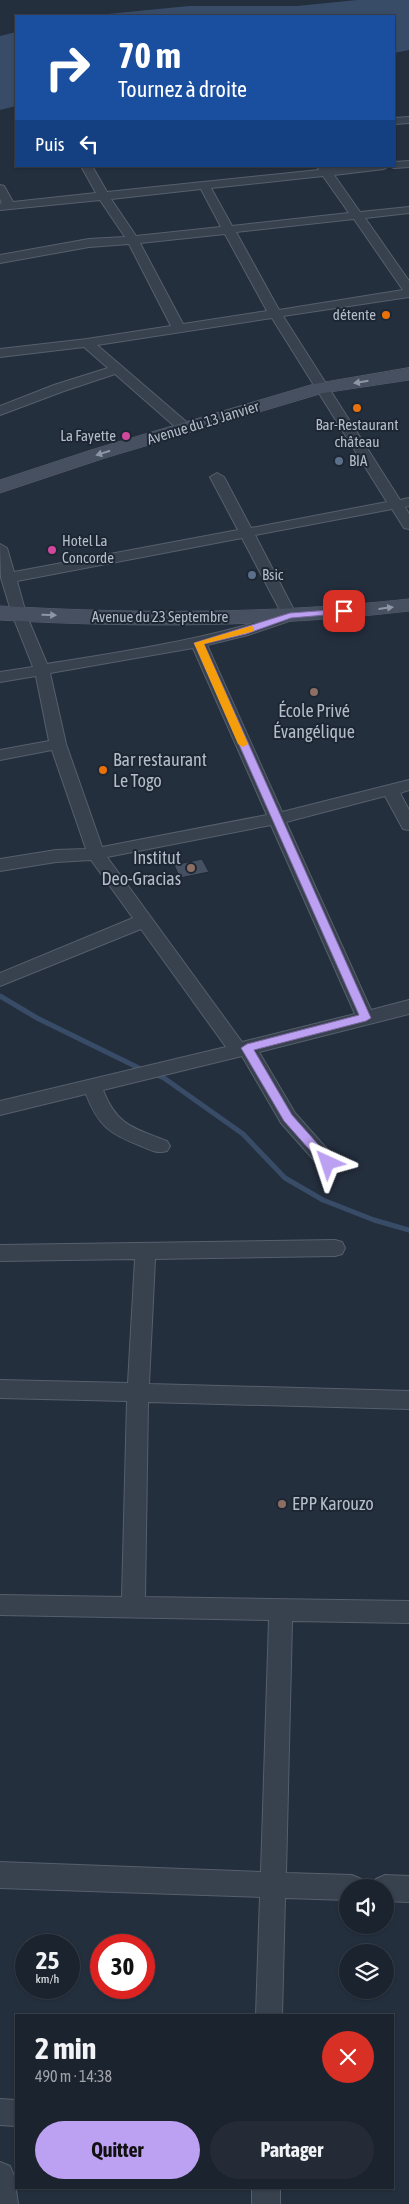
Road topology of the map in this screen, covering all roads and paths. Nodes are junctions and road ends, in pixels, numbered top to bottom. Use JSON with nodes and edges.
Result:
{"nodes":[{"id":1,"x":409,"y":120,"type":"edge"},
{"id":2,"x":395,"y":121,"type":"edge"},
{"id":3,"x":409,"y":164,"type":"edge"},
{"id":4,"x":395,"y":165,"type":"edge"},
{"id":5,"x":87,"y":167,"type":"edge"},
{"id":6,"x":364,"y":167,"type":"edge"},
{"id":7,"x":324,"y":169,"type":"edge"},
{"id":8,"x":204,"y":185,"type":"junction"},
{"id":9,"x":0,"y":188,"type":"edge"},
{"id":10,"x":103,"y":196,"type":"junction"},
{"id":11,"x":5,"y":206,"type":"edge"},
{"id":12,"x":409,"y":210,"type":"edge"},
{"id":13,"x":358,"y":215,"type":"junction"},
{"id":14,"x":229,"y":229,"type":"junction"},
{"id":15,"x":133,"y":240,"type":"junction"},
{"id":16,"x":0,"y":260,"type":"edge"},
{"id":17,"x":409,"y":292,"type":"edge"},
{"id":18,"x":274,"y":312,"type":"junction"},
{"id":19,"x":178,"y":327,"type":"junction"},
{"id":20,"x":88,"y":342,"type":"junction"},
{"id":21,"x":0,"y":353,"type":"edge"},
{"id":22,"x":118,"y":369,"type":"junction"},
{"id":23,"x":409,"y":374,"type":"edge"},
{"id":24,"x":321,"y":388,"type":"junction"},
{"id":25,"x":0,"y":411,"type":"edge"},
{"id":26,"x":185,"y":428,"type":"junction"},
{"id":27,"x":218,"y":477,"type":"dead end"},
{"id":28,"x":0,"y":487,"type":"edge"},
{"id":29,"x":402,"y":503,"type":"edge"},
{"id":30,"x":409,"y":525,"type":"edge"},
{"id":31,"x":245,"y":533,"type":"junction"},
{"id":32,"x":0,"y":548,"type":"edge"},
{"id":33,"x":8,"y":578,"type":"junction"},
{"id":34,"x":409,"y":605,"type":"edge"},
{"id":35,"x":10,"y":614,"type":"edge"},
{"id":36,"x":290,"y":616,"type":"junction"},
{"id":37,"x":198,"y":643,"type":"junction"},
{"id":38,"x":42,"y":670,"type":"junction"},
{"id":39,"x":0,"y":678,"type":"edge"},
{"id":40,"x":58,"y":744,"type":"junction"},
{"id":41,"x":0,"y":755,"type":"edge"},
{"id":42,"x":409,"y":785,"type":"edge"},
{"id":43,"x":390,"y":790,"type":"junction"},
{"id":44,"x":276,"y":819,"type":"junction"},
{"id":45,"x":409,"y":825,"type":"edge"},
{"id":46,"x":96,"y":854,"type":"junction"},
{"id":47,"x":0,"y":865,"type":"edge"},
{"id":48,"x":143,"y":921,"type":"junction"},
{"id":49,"x":0,"y":980,"type":"edge"},
{"id":50,"x":409,"y":1007,"type":"edge"},
{"id":51,"x":366,"y":1018,"type":"junction"},
{"id":52,"x":242,"y":1049,"type":"junction"},
{"id":53,"x":92,"y":1085,"type":"junction"},
{"id":54,"x":0,"y":1108,"type":"edge"},
{"id":55,"x":160,"y":1146,"type":"dead end"},
{"id":56,"x":328,"y":1163,"type":"dead end"},
{"id":57,"x":335,"y":1248,"type":"dead end"},
{"id":58,"x":145,"y":1251,"type":"junction"},
{"id":59,"x":0,"y":1254,"type":"edge"},
{"id":60,"x":0,"y":1389,"type":"edge"},
{"id":61,"x":138,"y":1392,"type":"junction"},
{"id":62,"x":409,"y":1400,"type":"edge"},
{"id":63,"x":0,"y":1605,"type":"edge"},
{"id":64,"x":133,"y":1607,"type":"junction"},
{"id":65,"x":281,"y":1609,"type":"junction"},
{"id":66,"x":409,"y":1612,"type":"edge"},
{"id":67,"x":0,"y":1875,"type":"edge"},
{"id":68,"x":272,"y":1885,"type":"junction"},
{"id":69,"x":339,"y":1888,"type":"edge"},
{"id":70,"x":394,"y":1888,"type":"edge"},
{"id":71,"x":409,"y":1889,"type":"edge"},
{"id":72,"x":269,"y":2014,"type":"edge"},
{"id":73,"x":0,"y":2112,"type":"edge"},
{"id":74,"x":15,"y":2113,"type":"edge"},
{"id":75,"x":0,"y":2176,"type":"edge"},
{"id":76,"x":266,"y":2189,"type":"edge"},
{"id":77,"x":4,"y":2204,"type":"edge"},
{"id":78,"x":266,"y":2204,"type":"edge"}],
"edges":[{"from":1,"to":2,"type":"street"},
{"from":3,"to":4,"type":"street"},
{"from":5,"to":10,"type":"street"},
{"from":6,"to":7,"type":"street"},
{"from":7,"to":8,"type":"street"},
{"from":7,"to":13,"type":"street"},
{"from":8,"to":10,"type":"street"},
{"from":8,"to":14,"type":"street"},
{"from":9,"to":11,"type":"street"},
{"from":10,"to":11,"type":"street"},
{"from":10,"to":15,"type":"street"},
{"from":12,"to":13,"type":"street"},
{"from":13,"to":14,"type":"street"},
{"from":13,"to":17,"type":"street"},
{"from":14,"to":15,"type":"street"},
{"from":14,"to":18,"type":"street"},
{"from":15,"to":16,"type":"street"},
{"from":15,"to":19,"type":"street"},
{"from":17,"to":18,"type":"street"},
{"from":18,"to":19,"type":"street"},
{"from":18,"to":24,"type":"street"},
{"from":19,"to":20,"type":"street"},
{"from":20,"to":21,"type":"street"},
{"from":20,"to":22,"type":"street"},
{"from":22,"to":25,"type":"street"},
{"from":22,"to":26,"type":"street"},
{"from":23,"to":24,"type":"main road","name":"Avenue du 13 Janvier","one_way":true},
{"from":24,"to":26,"type":"main road","name":"Avenue du 13 Janvier"},
{"from":24,"to":29,"type":"street"},
{"from":26,"to":28,"type":"main road","name":"Avenue du 13 Janvier","one_way":true},
{"from":27,"to":31,"type":"street"},
{"from":29,"to":30,"type":"street"},
{"from":29,"to":31,"type":"street"},
{"from":31,"to":33,"type":"street"},
{"from":31,"to":36,"type":"street"},
{"from":32,"to":33,"type":"street"},
{"from":33,"to":35,"type":"street"},
{"from":36,"to":34,"type":"main road","name":"Avenue du 23 Septembre","one_way":true},
{"from":35,"to":36,"type":"main road","name":"Avenue du 23 Septembre","one_way":true},
{"from":35,"to":38,"type":"street"},
{"from":36,"to":37,"type":"street"},
{"from":37,"to":38,"type":"street"},
{"from":37,"to":44,"type":"street"},
{"from":38,"to":39,"type":"street"},
{"from":38,"to":40,"type":"street"},
{"from":40,"to":41,"type":"street"},
{"from":40,"to":46,"type":"street"},
{"from":42,"to":43,"type":"street"},
{"from":43,"to":44,"type":"street"},
{"from":43,"to":45,"type":"street"},
{"from":44,"to":46,"type":"street"},
{"from":44,"to":51,"type":"street"},
{"from":46,"to":47,"type":"street"},
{"from":46,"to":48,"type":"street"},
{"from":48,"to":49,"type":"street"},
{"from":48,"to":52,"type":"street"},
{"from":50,"to":51,"type":"street"},
{"from":51,"to":52,"type":"street"},
{"from":52,"to":53,"type":"street"},
{"from":52,"to":56,"type":"street"},
{"from":53,"to":54,"type":"street"},
{"from":53,"to":55,"type":"street"},
{"from":57,"to":58,"type":"street"},
{"from":58,"to":59,"type":"street"},
{"from":58,"to":61,"type":"street"},
{"from":60,"to":61,"type":"street"},
{"from":61,"to":62,"type":"street"},
{"from":61,"to":64,"type":"street"},
{"from":63,"to":64,"type":"street"},
{"from":64,"to":65,"type":"street"},
{"from":65,"to":66,"type":"street"},
{"from":65,"to":68,"type":"street"},
{"from":67,"to":68,"type":"street"},
{"from":68,"to":69,"type":"street"},
{"from":68,"to":72,"type":"street"},
{"from":70,"to":71,"type":"street"},
{"from":73,"to":74,"type":"street"},
{"from":75,"to":77,"type":"street"},
{"from":76,"to":78,"type":"street"}]}
